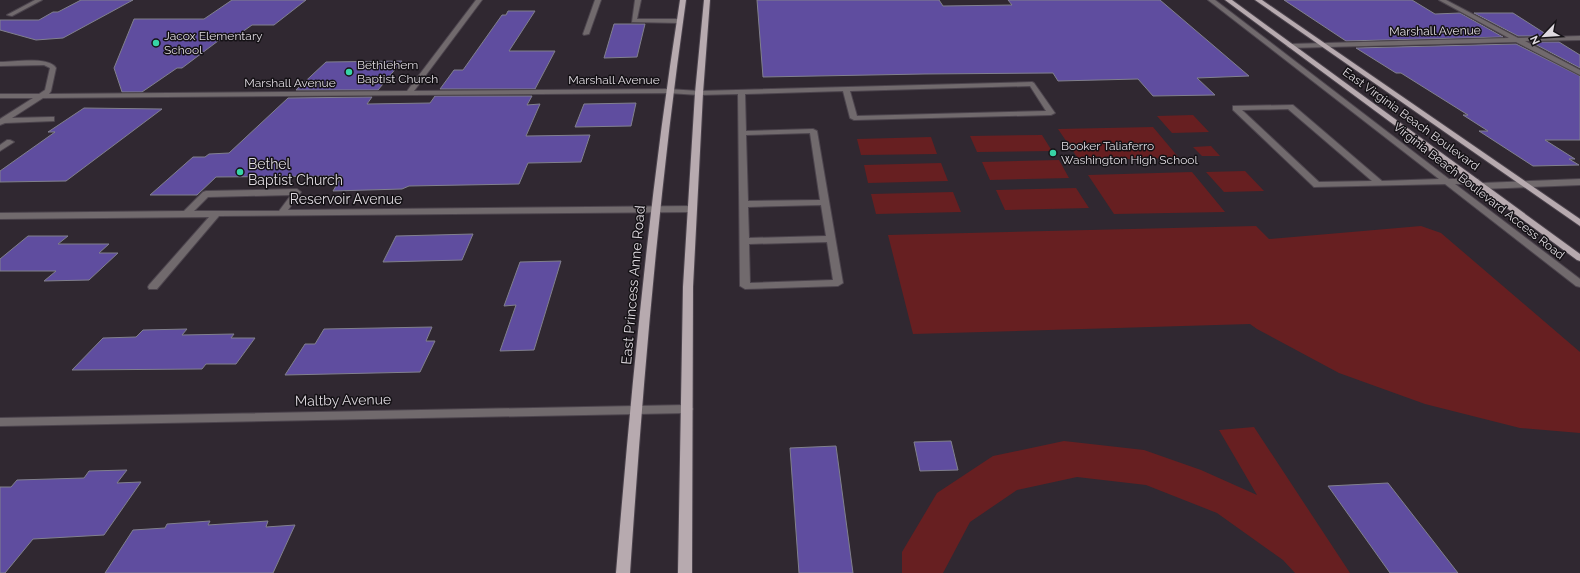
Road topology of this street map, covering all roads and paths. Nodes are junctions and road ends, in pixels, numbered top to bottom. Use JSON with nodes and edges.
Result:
{"nodes":[{"id":1,"x":39,"y":0,"type":"edge"},
{"id":2,"x":479,"y":0,"type":"edge"},
{"id":3,"x":598,"y":0,"type":"edge"},
{"id":4,"x":638,"y":0,"type":"edge"},
{"id":5,"x":683,"y":0,"type":"edge"},
{"id":6,"x":707,"y":0,"type":"edge"},
{"id":7,"x":1210,"y":0,"type":"edge"},
{"id":8,"x":1228,"y":0,"type":"edge"},
{"id":9,"x":1258,"y":0,"type":"edge"},
{"id":10,"x":1442,"y":0,"type":"edge"},
{"id":11,"x":10,"y":15,"type":"dead end"},
{"id":12,"x":679,"y":21,"type":"junction"},
{"id":13,"x":586,"y":34,"type":"dead end"},
{"id":14,"x":1580,"y":38,"type":"edge"},
{"id":15,"x":1518,"y":40,"type":"junction"},
{"id":16,"x":1323,"y":45,"type":"junction"},
{"id":17,"x":1290,"y":46,"type":"junction"},
{"id":18,"x":0,"y":64,"type":"edge"},
{"id":19,"x":1580,"y":73,"type":"edge"},
{"id":20,"x":846,"y":89,"type":"junction"},
{"id":21,"x":668,"y":91,"type":"junction"},
{"id":22,"x":741,"y":92,"type":"junction"},
{"id":23,"x":410,"y":93,"type":"junction"},
{"id":24,"x":699,"y":93,"type":"junction"},
{"id":25,"x":41,"y":95,"type":"junction"},
{"id":26,"x":0,"y":96,"type":"edge"},
{"id":27,"x":51,"y":119,"type":"dead end"},
{"id":28,"x":1,"y":122,"type":"edge"},
{"id":29,"x":742,"y":133,"type":"junction"},
{"id":30,"x":10,"y":142,"type":"dead end"},
{"id":31,"x":0,"y":149,"type":"edge"},
{"id":32,"x":1447,"y":181,"type":"junction"},
{"id":33,"x":1580,"y":182,"type":"edge"},
{"id":34,"x":1380,"y":183,"type":"junction"},
{"id":35,"x":1478,"y":183,"type":"junction"},
{"id":36,"x":1524,"y":184,"type":"junction"},
{"id":37,"x":824,"y":202,"type":"junction"},
{"id":38,"x":743,"y":204,"type":"junction"},
{"id":39,"x":693,"y":210,"type":"junction"},
{"id":40,"x":654,"y":211,"type":"junction"},
{"id":41,"x":187,"y":214,"type":"junction"},
{"id":42,"x":216,"y":214,"type":"junction"},
{"id":43,"x":281,"y":214,"type":"junction"},
{"id":44,"x":0,"y":216,"type":"edge"},
{"id":45,"x":1580,"y":223,"type":"edge"},
{"id":46,"x":830,"y":239,"type":"junction"},
{"id":47,"x":744,"y":241,"type":"junction"},
{"id":48,"x":1580,"y":258,"type":"edge"},
{"id":49,"x":1580,"y":284,"type":"edge"},
{"id":50,"x":152,"y":287,"type":"dead end"},
{"id":51,"x":635,"y":409,"type":"junction"},
{"id":52,"x":687,"y":409,"type":"junction"},
{"id":53,"x":0,"y":422,"type":"edge"},
{"id":54,"x":623,"y":573,"type":"edge"},
{"id":55,"x":685,"y":573,"type":"edge"}],
"edges":[{"from":1,"to":11,"type":"street"},
{"from":2,"to":23,"type":"street"},
{"from":3,"to":13,"type":"street"},
{"from":4,"to":12,"type":"street"},
{"from":5,"to":12,"type":"main road","name":"East Princess Anne Road"},
{"from":6,"to":24,"type":"main road"},
{"from":7,"to":32,"type":"street","name":"Virginia Beach Boulevard Access Road"},
{"from":8,"to":17,"type":"main road","name":"East Virginia Beach Boulevard"},
{"from":9,"to":16,"type":"main road","name":"East Virginia Beach Boulevard"},
{"from":10,"to":15,"type":"street"},
{"from":12,"to":21,"type":"main road","name":"East Princess Anne Road"},
{"from":14,"to":15,"type":"street","name":"Marshall Avenue"},
{"from":15,"to":16,"type":"street","name":"Marshall Avenue"},
{"from":15,"to":19,"type":"street"},
{"from":16,"to":17,"type":"street","name":"Marshall Avenue"},
{"from":16,"to":36,"type":"main road","name":"East Virginia Beach Boulevard"},
{"from":17,"to":35,"type":"main road","name":"East Virginia Beach Boulevard"},
{"from":18,"to":25,"type":"street"},
{"from":20,"to":20,"type":"street","name":"Marshall Avenue"},
{"from":20,"to":22,"type":"street","name":"Marshall Avenue"},
{"from":21,"to":23,"type":"street","name":"Marshall Avenue"},
{"from":21,"to":24,"type":"street","name":"Marshall Avenue"},
{"from":21,"to":40,"type":"main road","name":"East Princess Anne Road"},
{"from":22,"to":24,"type":"street","name":"Marshall Avenue"},
{"from":22,"to":29,"type":"street"},
{"from":23,"to":25,"type":"street","name":"Marshall Avenue"},
{"from":24,"to":39,"type":"main road"},
{"from":25,"to":26,"type":"street","name":"Marshall Avenue"},
{"from":25,"to":28,"type":"street"},
{"from":27,"to":28,"type":"street"},
{"from":29,"to":37,"type":"street"},
{"from":29,"to":38,"type":"street"},
{"from":30,"to":31,"type":"street"},
{"from":32,"to":34,"type":"street"},
{"from":32,"to":35,"type":"street"},
{"from":32,"to":49,"type":"street","name":"Virginia Beach Boulevard Access Road"},
{"from":33,"to":36,"type":"street"},
{"from":34,"to":34,"type":"street"},
{"from":35,"to":36,"type":"street"},
{"from":35,"to":48,"type":"main road","name":"East Virginia Beach Boulevard"},
{"from":36,"to":45,"type":"main road","name":"East Virginia Beach Boulevard"},
{"from":37,"to":38,"type":"street"},
{"from":37,"to":46,"type":"street"},
{"from":38,"to":47,"type":"street"},
{"from":39,"to":40,"type":"street","name":"Reservoir Avenue"},
{"from":39,"to":52,"type":"main road"},
{"from":40,"to":43,"type":"street","name":"Reservoir Avenue"},
{"from":40,"to":51,"type":"main road","name":"East Princess Anne Road"},
{"from":41,"to":42,"type":"street","name":"Reservoir Avenue"},
{"from":41,"to":43,"type":"street"},
{"from":41,"to":44,"type":"street","name":"Reservoir Avenue"},
{"from":42,"to":43,"type":"street","name":"Reservoir Avenue"},
{"from":42,"to":50,"type":"street"},
{"from":46,"to":47,"type":"street"},
{"from":46,"to":47,"type":"street"},
{"from":51,"to":52,"type":"street","name":"Maltby Avenue"},
{"from":51,"to":53,"type":"street","name":"Maltby Avenue"},
{"from":51,"to":54,"type":"main road","name":"East Princess Anne Road"},
{"from":52,"to":55,"type":"main road"}]}
